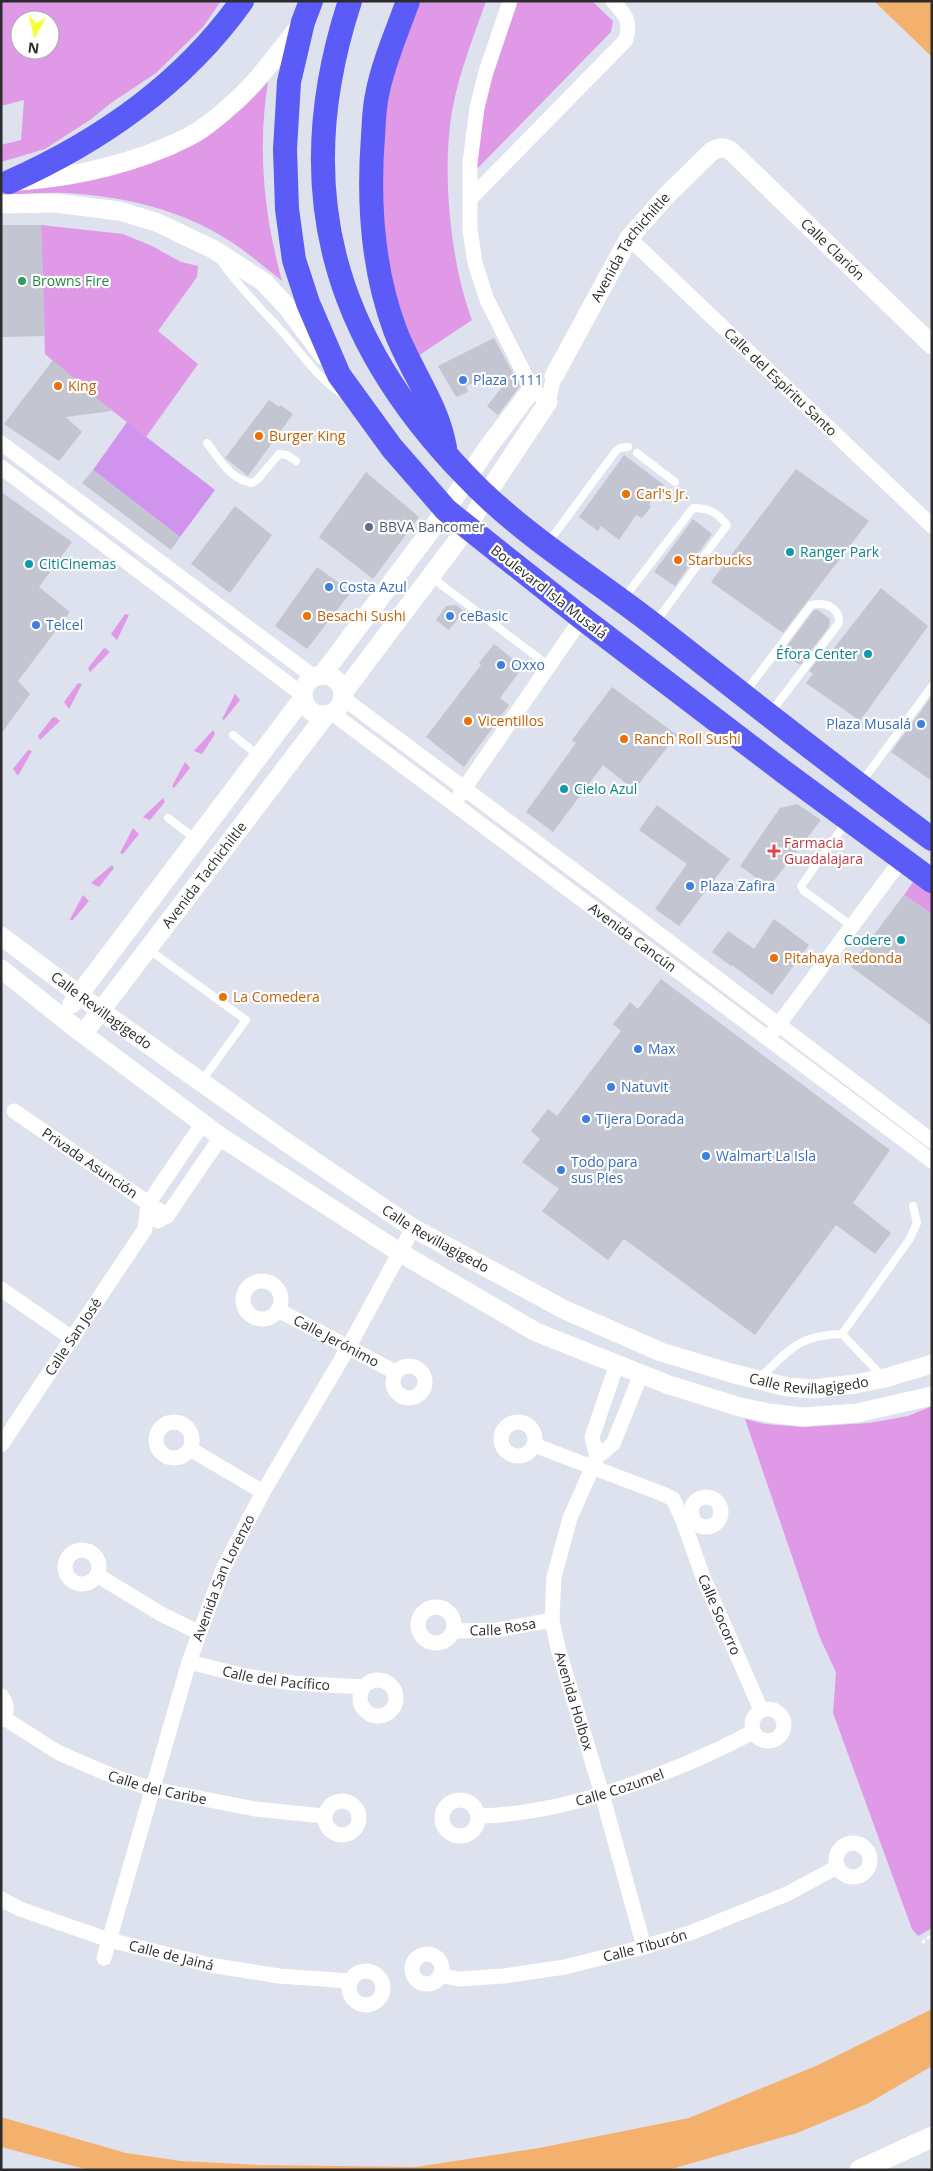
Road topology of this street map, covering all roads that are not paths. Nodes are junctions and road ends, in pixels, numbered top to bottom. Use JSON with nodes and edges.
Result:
{"nodes":[{"id":1,"x":242,"y":1,"type":"edge"},
{"id":2,"x":350,"y":1,"type":"edge"},
{"id":3,"x":408,"y":1,"type":"edge"},
{"id":4,"x":510,"y":1,"type":"edge"},
{"id":5,"x":613,"y":1,"type":"edge"},
{"id":6,"x":307,"y":11,"type":"edge"},
{"id":7,"x":732,"y":152,"type":"joint"},
{"id":8,"x":4,"y":189,"type":"edge"},
{"id":9,"x":470,"y":199,"type":"junction"},
{"id":10,"x":629,"y":238,"type":"junction"},
{"id":11,"x":213,"y":249,"type":"junction"},
{"id":12,"x":932,"y":346,"type":"edge"},
{"id":13,"x":339,"y":375,"type":"junction"},
{"id":14,"x":554,"y":376,"type":"junction"},
{"id":15,"x":532,"y":389,"type":"junction"},
{"id":16,"x":548,"y":402,"type":"junction"},
{"id":17,"x":362,"y":408,"type":"junction"},
{"id":18,"x":207,"y":443,"type":"dead end"},
{"id":19,"x":1,"y":444,"type":"edge"},
{"id":20,"x":628,"y":447,"type":"dead end"},
{"id":21,"x":637,"y":453,"type":"dead end"},
{"id":22,"x":446,"y":454,"type":"junction"},
{"id":23,"x":296,"y":461,"type":"dead end"},
{"id":24,"x":1,"y":466,"type":"edge"},
{"id":25,"x":467,"y":478,"type":"junction"},
{"id":26,"x":675,"y":482,"type":"dead end"},
{"id":27,"x":486,"y":495,"type":"junction"},
{"id":28,"x":446,"y":510,"type":"junction"},
{"id":29,"x":932,"y":526,"type":"edge"},
{"id":30,"x":467,"y":528,"type":"junction"},
{"id":31,"x":547,"y":545,"type":"junction"},
{"id":32,"x":431,"y":577,"type":"junction"},
{"id":33,"x":622,"y":601,"type":"junction"},
{"id":34,"x":582,"y":618,"type":"junction"},
{"id":35,"x":654,"y":625,"type":"junction"},
{"id":36,"x":549,"y":666,"type":"junction"},
{"id":37,"x":318,"y":676,"type":"junction"},
{"id":38,"x":932,"y":686,"type":"edge"},
{"id":39,"x":743,"y":695,"type":"junction"},
{"id":40,"x":303,"y":696,"type":"junction"},
{"id":41,"x":336,"y":705,"type":"junction"},
{"id":42,"x":768,"y":715,"type":"junction"},
{"id":43,"x":233,"y":735,"type":"dead end"},
{"id":44,"x":806,"y":745,"type":"junction"},
{"id":45,"x":259,"y":756,"type":"junction"},
{"id":46,"x":784,"y":772,"type":"junction"},
{"id":47,"x":858,"y":786,"type":"junction"},
{"id":48,"x":464,"y":788,"type":"junction"},
{"id":49,"x":454,"y":802,"type":"junction"},
{"id":50,"x":168,"y":818,"type":"dead end"},
{"id":51,"x":848,"y":819,"type":"junction"},
{"id":52,"x":196,"y":839,"type":"junction"},
{"id":53,"x":932,"y":839,"type":"edge"},
{"id":54,"x":902,"y":859,"type":"junction"},
{"id":55,"x":932,"y":881,"type":"edge"},
{"id":56,"x":852,"y":926,"type":"junction"},
{"id":57,"x":1,"y":936,"type":"edge"},
{"id":58,"x":148,"y":949,"type":"junction"},
{"id":59,"x":1,"y":969,"type":"edge"},
{"id":60,"x":79,"y":994,"type":"junction"},
{"id":61,"x":101,"y":1011,"type":"junction"},
{"id":62,"x":62,"y":1017,"type":"junction"},
{"id":63,"x":778,"y":1025,"type":"junction"},
{"id":64,"x":83,"y":1034,"type":"junction"},
{"id":65,"x":769,"y":1038,"type":"junction"},
{"id":66,"x":201,"y":1082,"type":"junction"},
{"id":67,"x":14,"y":1111,"type":"dead end"},
{"id":68,"x":203,"y":1123,"type":"junction"},
{"id":69,"x":221,"y":1137,"type":"junction"},
{"id":70,"x":932,"y":1141,"type":"edge"},
{"id":71,"x":932,"y":1161,"type":"edge"},
{"id":72,"x":148,"y":1204,"type":"junction"},
{"id":73,"x":913,"y":1206,"type":"dead end"},
{"id":74,"x":166,"y":1216,"type":"junction"},
{"id":75,"x":413,"y":1228,"type":"junction"},
{"id":76,"x":145,"y":1229,"type":"junction"},
{"id":77,"x":399,"y":1252,"type":"junction"},
{"id":78,"x":1,"y":1289,"type":"edge"},
{"id":79,"x":278,"y":1310,"type":"dead end"},
{"id":80,"x":842,"y":1334,"type":"junction"},
{"id":81,"x":73,"y":1338,"type":"junction"},
{"id":82,"x":348,"y":1348,"type":"junction"},
{"id":83,"x":617,"y":1364,"type":"junction"},
{"id":84,"x":932,"y":1364,"type":"edge"},
{"id":85,"x":395,"y":1372,"type":"dead end"},
{"id":86,"x":641,"y":1374,"type":"junction"},
{"id":87,"x":885,"y":1378,"type":"junction"},
{"id":88,"x":758,"y":1380,"type":"junction"},
{"id":89,"x":932,"y":1396,"type":"edge"},
{"id":90,"x":1,"y":1445,"type":"edge"},
{"id":91,"x":534,"y":1445,"type":"dead end"},
{"id":92,"x":190,"y":1449,"type":"dead end"},
{"id":93,"x":594,"y":1463,"type":"junction"},
{"id":94,"x":263,"y":1492,"type":"junction"},
{"id":95,"x":98,"y":1575,"type":"dead end"},
{"id":96,"x":552,"y":1620,"type":"junction"},
{"id":97,"x":453,"y":1631,"type":"dead end"},
{"id":98,"x":198,"y":1632,"type":"junction"},
{"id":99,"x":189,"y":1662,"type":"junction"},
{"id":100,"x":363,"y":1687,"type":"dead end"},
{"id":101,"x":1,"y":1696,"type":"edge"},
{"id":102,"x":761,"y":1710,"type":"junction"},
{"id":103,"x":2,"y":1719,"type":"edge"},
{"id":104,"x":753,"y":1732,"type":"junction"},
{"id":105,"x":153,"y":1789,"type":"junction"},
{"id":106,"x":602,"y":1794,"type":"junction"},
{"id":107,"x":324,"y":1816,"type":"dead end"},
{"id":108,"x":479,"y":1816,"type":"dead end"},
{"id":109,"x":837,"y":1867,"type":"dead end"},
{"id":110,"x":1,"y":1899,"type":"edge"},
{"id":111,"x":109,"y":1940,"type":"junction"},
{"id":112,"x":644,"y":1947,"type":"junction"},
{"id":113,"x":104,"y":1958,"type":"dead end"},
{"id":114,"x":440,"y":1975,"type":"dead end"},
{"id":115,"x":350,"y":1981,"type":"dead end"},
{"id":116,"x":932,"y":2137,"type":"edge"},
{"id":117,"x":860,"y":2170,"type":"edge"}],
"edges":[{"from":1,"to":8,"type":"main road"},
{"from":2,"to":22,"type":"main road"},
{"from":3,"to":22,"type":"main road"},
{"from":4,"to":9,"type":"street"},
{"from":5,"to":9,"type":"street"},
{"from":6,"to":8,"type":"street"},
{"from":6,"to":13,"type":"main road","name":"Boulevard Isla Musalá"},
{"from":7,"to":10,"type":"street","name":"Avenida Tachichiltle"},
{"from":7,"to":12,"type":"street","name":"Calle Clarión"},
{"from":8,"to":11,"type":"street"},
{"from":9,"to":15,"type":"street"},
{"from":10,"to":14,"type":"street","name":"Avenida Tachichiltle"},
{"from":10,"to":29,"type":"street","name":"Calle del Espíritu Santo"},
{"from":11,"to":13,"type":"street"},
{"from":11,"to":17,"type":"lane"},
{"from":13,"to":17,"type":"main road","name":"Boulevard Isla Musalá"},
{"from":14,"to":15,"type":"street"},
{"from":14,"to":16,"type":"street","name":"Avenida Tachichiltle"},
{"from":15,"to":16,"type":"street"},
{"from":15,"to":25,"type":"street"},
{"from":16,"to":27,"type":"street","name":"Avenida Tachichiltle"},
{"from":17,"to":28,"type":"main road","name":"Boulevard Isla Musalá"},
{"from":18,"to":23,"type":"lane"},
{"from":19,"to":37,"type":"street"},
{"from":20,"to":31,"type":"lane"},
{"from":21,"to":26,"type":"lane"},
{"from":22,"to":25,"type":"main road"},
{"from":24,"to":40,"type":"street"},
{"from":25,"to":27,"type":"main road"},
{"from":25,"to":28,"type":"street"},
{"from":27,"to":30,"type":"street","name":"Avenida Tachichiltle"},
{"from":27,"to":31,"type":"main road"},
{"from":28,"to":30,"type":"main road","name":"Boulevard Isla Musalá"},
{"from":28,"to":37,"type":"street"},
{"from":30,"to":32,"type":"street","name":"Avenida Tachichiltle"},
{"from":30,"to":34,"type":"main road","name":"Boulevard Isla Musalá"},
{"from":31,"to":33,"type":"main road"},
{"from":32,"to":36,"type":"lane"},
{"from":32,"to":41,"type":"street","name":"Avenida Tachichiltle"},
{"from":33,"to":35,"type":"main road"},
{"from":33,"to":35,"type":"lane"},
{"from":34,"to":36,"type":"street"},
{"from":34,"to":46,"type":"main road","name":"Boulevard Isla Musalá"},
{"from":35,"to":39,"type":"main road"},
{"from":36,"to":48,"type":"street"},
{"from":37,"to":40,"type":"street"},
{"from":37,"to":41,"type":"street"},
{"from":38,"to":47,"type":"lane"},
{"from":39,"to":42,"type":"main road"},
{"from":39,"to":42,"type":"lane"},
{"from":40,"to":41,"type":"street"},
{"from":40,"to":45,"type":"street","name":"Avenida Tachichiltle"},
{"from":41,"to":48,"type":"street","name":"Avenida Cancún"},
{"from":41,"to":49,"type":"street","name":"Avenida Cancún"},
{"from":41,"to":58,"type":"street","name":"Avenida Tachichiltle"},
{"from":42,"to":44,"type":"main road"},
{"from":43,"to":45,"type":"lane"},
{"from":44,"to":46,"type":"main road"},
{"from":44,"to":47,"type":"main road"},
{"from":45,"to":52,"type":"street","name":"Avenida Tachichiltle"},
{"from":46,"to":51,"type":"main road","name":"Boulevard Isla Musalá"},
{"from":47,"to":53,"type":"main road"},
{"from":48,"to":49,"type":"street"},
{"from":48,"to":63,"type":"street","name":"Avenida Cancún"},
{"from":49,"to":65,"type":"street","name":"Avenida Cancún"},
{"from":50,"to":52,"type":"lane"},
{"from":51,"to":54,"type":"main road","name":"Boulevard Isla Musalá"},
{"from":51,"to":56,"type":"lane"},
{"from":52,"to":60,"type":"street","name":"Avenida Tachichiltle"},
{"from":54,"to":55,"type":"main road","name":"Boulevard Isla Musalá"},
{"from":54,"to":56,"type":"street"},
{"from":56,"to":63,"type":"street"},
{"from":57,"to":60,"type":"street","name":"Calle Revillagigedo"},
{"from":58,"to":61,"type":"street","name":"Avenida Tachichiltle"},
{"from":58,"to":66,"type":"lane"},
{"from":59,"to":62,"type":"street","name":"Calle Revillagigedo"},
{"from":60,"to":61,"type":"street","name":"Calle Revillagigedo"},
{"from":60,"to":62,"type":"street","name":"Avenida Tachichiltle"},
{"from":61,"to":64,"type":"street","name":"Avenida Tachichiltle"},
{"from":61,"to":66,"type":"street","name":"Calle Revillagigedo"},
{"from":62,"to":64,"type":"street","name":"Calle Revillagigedo"},
{"from":63,"to":65,"type":"street"},
{"from":63,"to":70,"type":"street","name":"Avenida Cancún"},
{"from":64,"to":68,"type":"street","name":"Calle Revillagigedo"},
{"from":65,"to":71,"type":"street","name":"Avenida Cancún"},
{"from":66,"to":75,"type":"street","name":"Calle Revillagigedo"},
{"from":67,"to":72,"type":"street","name":"Privada Asunción"},
{"from":68,"to":69,"type":"street","name":"Calle Revillagigedo"},
{"from":68,"to":72,"type":"street","name":"Calle San José"},
{"from":69,"to":74,"type":"street","name":"Calle San José"},
{"from":69,"to":77,"type":"street","name":"Calle Revillagigedo"},
{"from":72,"to":74,"type":"street","name":"Privada Asunción"},
{"from":72,"to":76,"type":"street","name":"Calle San José"},
{"from":73,"to":80,"type":"lane"},
{"from":74,"to":76,"type":"street","name":"Calle San José"},
{"from":75,"to":77,"type":"street","name":"Avenida San Lorenzo"},
{"from":75,"to":88,"type":"street","name":"Calle Revillagigedo"},
{"from":76,"to":81,"type":"street","name":"Calle San José"},
{"from":77,"to":82,"type":"street","name":"Avenida San Lorenzo"},
{"from":77,"to":83,"type":"street","name":"Calle Revillagigedo"},
{"from":78,"to":81,"type":"street"},
{"from":79,"to":82,"type":"street","name":"Calle Jerónimo"},
{"from":80,"to":87,"type":"lane"},
{"from":80,"to":88,"type":"lane"},
{"from":81,"to":90,"type":"street","name":"Calle San José"},
{"from":82,"to":85,"type":"street","name":"Calle Jerónimo"},
{"from":82,"to":94,"type":"street","name":"Avenida San Lorenzo"},
{"from":83,"to":86,"type":"street","name":"Calle Revillagigedo"},
{"from":83,"to":93,"type":"street"},
{"from":84,"to":87,"type":"street","name":"Calle Revillagigedo"},
{"from":86,"to":89,"type":"street","name":"Calle Revillagigedo"},
{"from":86,"to":93,"type":"street","name":"Avenida Holbox"},
{"from":87,"to":88,"type":"street","name":"Calle Revillagigedo"},
{"from":91,"to":93,"type":"street","name":"Calle Socorro"},
{"from":92,"to":94,"type":"street"},
{"from":93,"to":96,"type":"street","name":"Avenida Holbox"},
{"from":93,"to":102,"type":"street","name":"Calle Socorro"},
{"from":94,"to":98,"type":"street","name":"Avenida San Lorenzo"},
{"from":95,"to":98,"type":"street"},
{"from":96,"to":97,"type":"street","name":"Calle Rosa"},
{"from":96,"to":106,"type":"street","name":"Avenida Holbox"},
{"from":98,"to":99,"type":"street","name":"Avenida San Lorenzo"},
{"from":99,"to":100,"type":"street","name":"Calle del Pacífico"},
{"from":99,"to":105,"type":"street","name":"Avenida San Lorenzo"},
{"from":101,"to":103,"type":"street"},
{"from":102,"to":104,"type":"street"},
{"from":102,"to":104,"type":"street"},
{"from":103,"to":105,"type":"street","name":"Calle del Caribe"},
{"from":104,"to":106,"type":"street","name":"Calle Cozumel"},
{"from":105,"to":107,"type":"street","name":"Calle del Caribe"},
{"from":105,"to":111,"type":"street","name":"Avenida San Lorenzo"},
{"from":106,"to":108,"type":"street","name":"Calle Cozumel"},
{"from":106,"to":112,"type":"street","name":"Avenida Holbox"},
{"from":109,"to":112,"type":"street","name":"Calle Tiburón"},
{"from":110,"to":111,"type":"street","name":"Calle de Jainá"},
{"from":111,"to":113,"type":"street","name":"Avenida San Lorenzo"},
{"from":111,"to":115,"type":"street","name":"Calle de Jainá"},
{"from":112,"to":114,"type":"street","name":"Calle Tiburón"},
{"from":116,"to":117,"type":"main road"}]}
